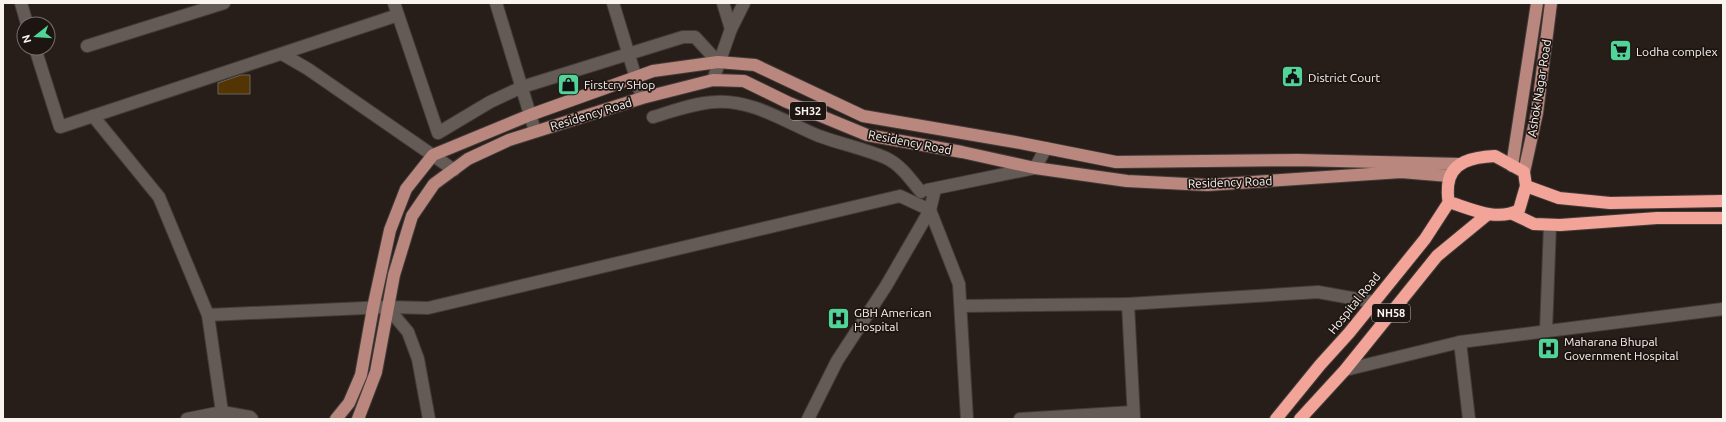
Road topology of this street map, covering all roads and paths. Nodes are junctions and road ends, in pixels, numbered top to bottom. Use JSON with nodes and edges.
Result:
{"nodes":[{"id":1,"x":20,"y":3,"type":"edge"},
{"id":2,"x":224,"y":3,"type":"edge"},
{"id":3,"x":394,"y":3,"type":"edge"},
{"id":4,"x":496,"y":3,"type":"edge"},
{"id":5,"x":613,"y":3,"type":"edge"},
{"id":6,"x":724,"y":3,"type":"edge"},
{"id":7,"x":744,"y":3,"type":"edge"},
{"id":8,"x":1537,"y":3,"type":"edge"},
{"id":9,"x":1551,"y":3,"type":"edge"},
{"id":10,"x":204,"y":6,"type":"edge"},
{"id":11,"x":398,"y":15,"type":"junction"},
{"id":12,"x":24,"y":16,"type":"edge"},
{"id":13,"x":731,"y":29,"type":"junction"},
{"id":14,"x":87,"y":46,"type":"dead end"},
{"id":15,"x":282,"y":54,"type":"junction"},
{"id":16,"x":628,"y":54,"type":"junction"},
{"id":17,"x":38,"y":56,"type":"edge"},
{"id":18,"x":718,"y":62,"type":"junction"},
{"id":19,"x":636,"y":78,"type":"junction"},
{"id":20,"x":712,"y":80,"type":"junction"},
{"id":21,"x":522,"y":87,"type":"junction"},
{"id":22,"x":642,"y":98,"type":"junction"},
{"id":23,"x":530,"y":115,"type":"junction"},
{"id":24,"x":93,"y":116,"type":"junction"},
{"id":25,"x":653,"y":117,"type":"dead end"},
{"id":26,"x":535,"y":132,"type":"junction"},
{"id":27,"x":1046,"y":148,"type":"junction"},
{"id":28,"x":433,"y":155,"type":"junction"},
{"id":29,"x":1460,"y":164,"type":"junction"},
{"id":30,"x":1512,"y":166,"type":"junction"},
{"id":31,"x":1035,"y":168,"type":"junction"},
{"id":32,"x":454,"y":170,"type":"junction"},
{"id":33,"x":1524,"y":172,"type":"junction"},
{"id":34,"x":1449,"y":176,"type":"junction"},
{"id":35,"x":1526,"y":186,"type":"junction"},
{"id":36,"x":935,"y":189,"type":"junction"},
{"id":37,"x":921,"y":192,"type":"junction"},
{"id":38,"x":900,"y":196,"type":"junction"},
{"id":39,"x":1723,"y":200,"type":"edge"},
{"id":40,"x":1450,"y":202,"type":"junction"},
{"id":41,"x":930,"y":210,"type":"junction"},
{"id":42,"x":1488,"y":214,"type":"junction"},
{"id":43,"x":1513,"y":214,"type":"junction"},
{"id":44,"x":1723,"y":218,"type":"edge"},
{"id":45,"x":1550,"y":225,"type":"junction"},
{"id":46,"x":1374,"y":302,"type":"junction"},
{"id":47,"x":1128,"y":304,"type":"junction"},
{"id":48,"x":960,"y":306,"type":"junction"},
{"id":49,"x":387,"y":307,"type":"junction"},
{"id":50,"x":373,"y":308,"type":"junction"},
{"id":51,"x":1723,"y":309,"type":"edge"},
{"id":52,"x":208,"y":315,"type":"junction"},
{"id":53,"x":1546,"y":331,"type":"junction"},
{"id":54,"x":1460,"y":342,"type":"junction"},
{"id":55,"x":1345,"y":370,"type":"junction"},
{"id":56,"x":222,"y":412,"type":"junction"},
{"id":57,"x":1133,"y":415,"type":"edge"},
{"id":58,"x":187,"y":419,"type":"edge"},
{"id":59,"x":252,"y":419,"type":"edge"},
{"id":60,"x":336,"y":419,"type":"edge"},
{"id":61,"x":358,"y":419,"type":"edge"},
{"id":62,"x":429,"y":419,"type":"edge"},
{"id":63,"x":808,"y":419,"type":"edge"},
{"id":64,"x":967,"y":419,"type":"edge"},
{"id":65,"x":1020,"y":419,"type":"edge"},
{"id":66,"x":1276,"y":419,"type":"edge"},
{"id":67,"x":1300,"y":419,"type":"edge"},
{"id":68,"x":1469,"y":419,"type":"edge"}],
"edges":[{"from":1,"to":12,"type":"street"},
{"from":2,"to":10,"type":"street"},
{"from":3,"to":11,"type":"street"},
{"from":4,"to":21,"type":"street"},
{"from":5,"to":16,"type":"street"},
{"from":6,"to":13,"type":"street"},
{"from":7,"to":13,"type":"street"},
{"from":8,"to":30,"type":"main road"},
{"from":9,"to":33,"type":"main road","name":"Ashok Nagar Road"},
{"from":10,"to":14,"type":"street"},
{"from":11,"to":15,"type":"street"},
{"from":11,"to":21,"type":"street"},
{"from":13,"to":18,"type":"street"},
{"from":15,"to":24,"type":"street"},
{"from":15,"to":28,"type":"street"},
{"from":16,"to":18,"type":"street"},
{"from":16,"to":19,"type":"street"},
{"from":16,"to":21,"type":"street"},
{"from":17,"to":24,"type":"street"},
{"from":18,"to":19,"type":"main road"},
{"from":18,"to":20,"type":"street"},
{"from":18,"to":27,"type":"main road"},
{"from":19,"to":22,"type":"street"},
{"from":19,"to":23,"type":"main road"},
{"from":20,"to":22,"type":"main road","name":"Residency Road","number":"SH32"},
{"from":20,"to":31,"type":"main road","name":"Residency Road","number":"SH32"},
{"from":21,"to":23,"type":"street"},
{"from":22,"to":26,"type":"main road","name":"Residency Road","number":"SH32"},
{"from":23,"to":26,"type":"street"},
{"from":23,"to":28,"type":"main road"},
{"from":24,"to":52,"type":"street"},
{"from":25,"to":37,"type":"street"},
{"from":26,"to":32,"type":"main road","name":"Residency Road","number":"SH32"},
{"from":27,"to":29,"type":"main road"},
{"from":27,"to":31,"type":"street"},
{"from":28,"to":32,"type":"street"},
{"from":28,"to":50,"type":"main road"},
{"from":29,"to":30,"type":"highway"},
{"from":29,"to":34,"type":"highway"},
{"from":30,"to":33,"type":"highway"},
{"from":31,"to":34,"type":"main road","name":"Residency Road","number":"SH32"},
{"from":31,"to":36,"type":"street"},
{"from":32,"to":49,"type":"main road","name":"Residency Road","number":"SH32"},
{"from":33,"to":35,"type":"highway"},
{"from":34,"to":40,"type":"highway"},
{"from":35,"to":39,"type":"highway"},
{"from":35,"to":43,"type":"highway"},
{"from":36,"to":37,"type":"street"},
{"from":36,"to":41,"type":"street"},
{"from":37,"to":38,"type":"street"},
{"from":38,"to":41,"type":"street"},
{"from":38,"to":49,"type":"street"},
{"from":40,"to":42,"type":"highway"},
{"from":40,"to":46,"type":"highway","name":"Hospital Road","number":"NH58"},
{"from":41,"to":48,"type":"street"},
{"from":41,"to":63,"type":"street"},
{"from":42,"to":43,"type":"highway"},
{"from":42,"to":55,"type":"highway","number":"NH58"},
{"from":43,"to":45,"type":"highway"},
{"from":44,"to":45,"type":"highway"},
{"from":45,"to":53,"type":"street"},
{"from":46,"to":47,"type":"street"},
{"from":46,"to":66,"type":"highway","name":"Hospital Road","number":"NH58"},
{"from":47,"to":48,"type":"street"},
{"from":47,"to":57,"type":"street"},
{"from":48,"to":64,"type":"street"},
{"from":49,"to":50,"type":"street"},
{"from":49,"to":61,"type":"main road","name":"Residency Road","number":"SH32"},
{"from":49,"to":62,"type":"street"},
{"from":50,"to":52,"type":"street"},
{"from":50,"to":60,"type":"main road"},
{"from":51,"to":53,"type":"street"},
{"from":52,"to":56,"type":"street"},
{"from":53,"to":54,"type":"street"},
{"from":54,"to":55,"type":"street"},
{"from":54,"to":68,"type":"street"},
{"from":55,"to":67,"type":"highway","number":"NH58"},
{"from":56,"to":58,"type":"street"},
{"from":56,"to":59,"type":"street"},
{"from":57,"to":65,"type":"street"}]}
